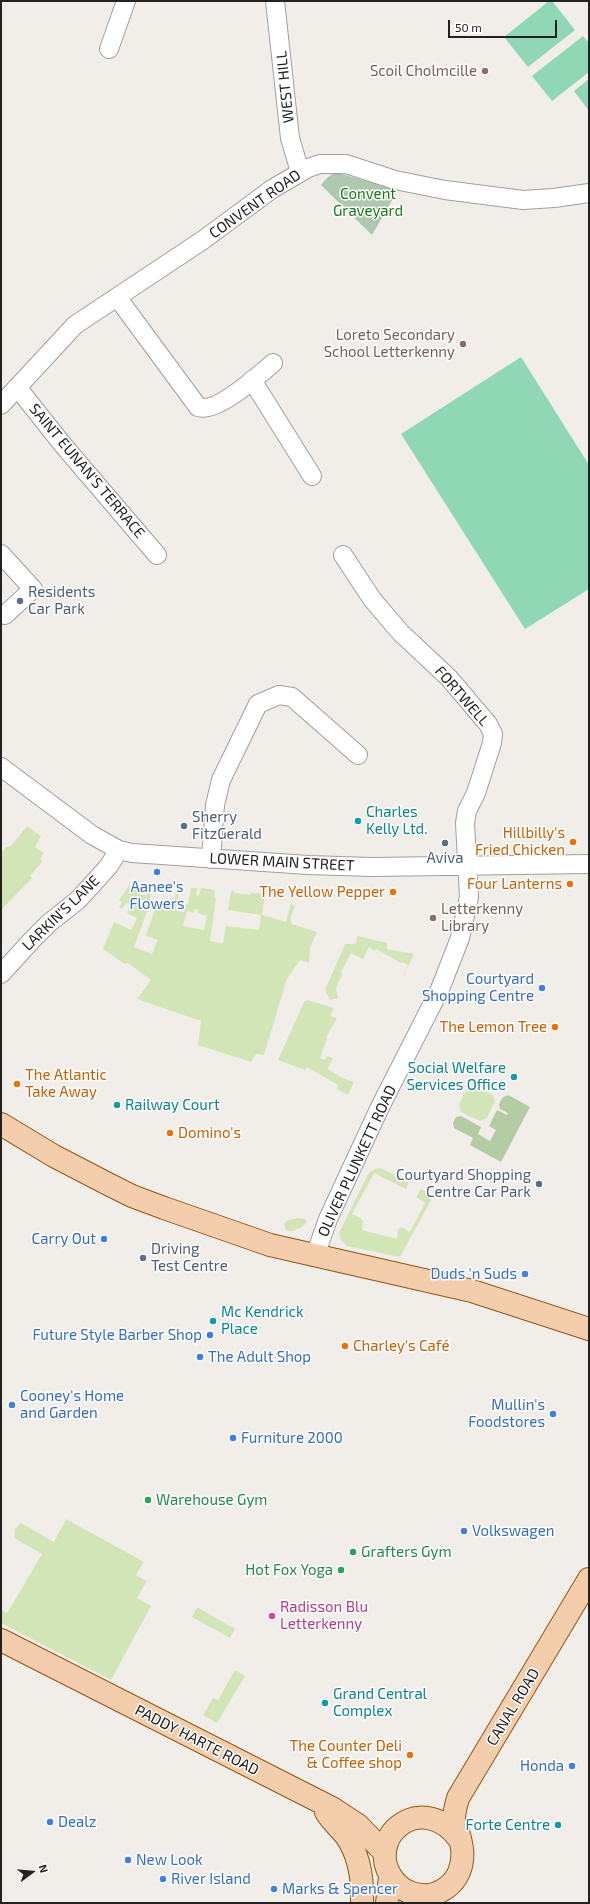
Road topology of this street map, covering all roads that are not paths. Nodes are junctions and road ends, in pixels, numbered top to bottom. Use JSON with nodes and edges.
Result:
{"nodes":[{"id":1,"x":126,"y":1,"type":"edge"},
{"id":2,"x":275,"y":1,"type":"edge"},
{"id":3,"x":109,"y":49,"type":"dead end"},
{"id":4,"x":300,"y":172,"type":"junction"},
{"id":5,"x":589,"y":193,"type":"edge"},
{"id":6,"x":117,"y":297,"type":"junction"},
{"id":7,"x":273,"y":363,"type":"dead end"},
{"id":8,"x":252,"y":380,"type":"junction"},
{"id":9,"x":17,"y":387,"type":"junction"},
{"id":10,"x":1,"y":405,"type":"edge"},
{"id":11,"x":312,"y":476,"type":"dead end"},
{"id":12,"x":1,"y":554,"type":"edge"},
{"id":13,"x":157,"y":555,"type":"dead end"},
{"id":14,"x":343,"y":555,"type":"dead end"},
{"id":15,"x":4,"y":615,"type":"dead end"},
{"id":16,"x":358,"y":755,"type":"dead end"},
{"id":17,"x":1,"y":767,"type":"edge"},
{"id":18,"x":119,"y":850,"type":"junction"},
{"id":19,"x":211,"y":859,"type":"junction"},
{"id":20,"x":589,"y":864,"type":"edge"},
{"id":21,"x":467,"y":866,"type":"junction"},
{"id":22,"x":1,"y":974,"type":"edge"},
{"id":23,"x":1,"y":1124,"type":"edge"},
{"id":24,"x":316,"y":1256,"type":"junction"},
{"id":25,"x":589,"y":1329,"type":"edge"},
{"id":26,"x":589,"y":1579,"type":"edge"},
{"id":27,"x":1,"y":1640,"type":"edge"},
{"id":28,"x":321,"y":1804,"type":"junction"},
{"id":29,"x":460,"y":1840,"type":"junction"},
{"id":30,"x":385,"y":1853,"type":"junction"},
{"id":31,"x":390,"y":1877,"type":"junction"},
{"id":32,"x":431,"y":1898,"type":"edge"},
{"id":33,"x":362,"y":1903,"type":"edge"},
{"id":34,"x":387,"y":1903,"type":"edge"}],
"edges":[{"from":1,"to":3,"type":"street"},
{"from":2,"to":4,"type":"street","name":"WEST HILL"},
{"from":4,"to":5,"type":"street","name":"CONVENT ROAD"},
{"from":4,"to":6,"type":"street","name":"CONVENT ROAD"},
{"from":6,"to":8,"type":"street"},
{"from":6,"to":9,"type":"street","name":"CONVENT ROAD"},
{"from":7,"to":8,"type":"street"},
{"from":8,"to":11,"type":"street"},
{"from":9,"to":10,"type":"street","name":"CONVENT ROAD"},
{"from":9,"to":13,"type":"street","name":"SAINT EUNAN'S TERRACE"},
{"from":12,"to":15,"type":"street"},
{"from":14,"to":21,"type":"street","name":"FORTWELL"},
{"from":16,"to":19,"type":"street"},
{"from":17,"to":18,"type":"street","name":"LOWER MAIN STREET"},
{"from":18,"to":19,"type":"street","name":"LOWER MAIN STREET"},
{"from":18,"to":22,"type":"street","name":"LARKIN'S LANE"},
{"from":19,"to":21,"type":"street","name":"LOWER MAIN STREET"},
{"from":20,"to":21,"type":"street","name":"LOWER MAIN STREET"},
{"from":21,"to":24,"type":"street","name":"OLIVER PLUNKETT ROAD"},
{"from":23,"to":24,"type":"main road"},
{"from":24,"to":25,"type":"main road"},
{"from":26,"to":29,"type":"main road","name":"CANAL ROAD"},
{"from":27,"to":28,"type":"main road","name":"PADDY HARTE ROAD"},
{"from":28,"to":30,"type":"main road","name":"PADDY HARTE ROAD"},
{"from":28,"to":33,"type":"main road"},
{"from":29,"to":30,"type":"main road"},
{"from":29,"to":32,"type":"main road"},
{"from":30,"to":31,"type":"main road"},
{"from":31,"to":32,"type":"main road"},
{"from":31,"to":34,"type":"main road"}]}
